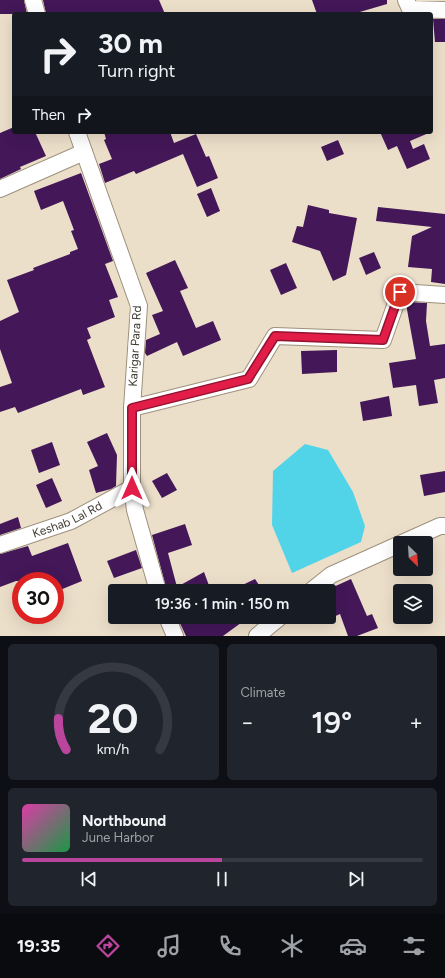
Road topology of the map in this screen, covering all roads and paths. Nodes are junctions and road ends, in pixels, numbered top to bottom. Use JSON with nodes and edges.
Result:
{"nodes":[{"id":1,"x":33,"y":0,"type":"edge"},
{"id":2,"x":406,"y":0,"type":"edge"},
{"id":3,"x":445,"y":10,"type":"edge"},
{"id":4,"x":36,"y":12,"type":"edge"},
{"id":5,"x":78,"y":134,"type":"edge"},
{"id":6,"x":84,"y":152,"type":"junction"},
{"id":7,"x":0,"y":189,"type":"edge"},
{"id":8,"x":445,"y":296,"type":"edge"},
{"id":9,"x":132,"y":408,"type":"junction"},
{"id":10,"x":132,"y":488,"type":"junction"},
{"id":11,"x":445,"y":526,"type":"edge"},
{"id":12,"x":418,"y":536,"type":"edge"},
{"id":13,"x":0,"y":545,"type":"edge"},
{"id":14,"x":393,"y":548,"type":"edge"},
{"id":15,"x":156,"y":584,"type":"edge"},
{"id":16,"x":320,"y":584,"type":"edge"},
{"id":17,"x":171,"y":624,"type":"edge"},
{"id":18,"x":272,"y":624,"type":"edge"},
{"id":19,"x":175,"y":636,"type":"edge"},
{"id":20,"x":257,"y":636,"type":"edge"}],
"edges":[{"from":1,"to":4,"type":"street"},
{"from":2,"to":3,"type":"street"},
{"from":5,"to":6,"type":"street","name":"Karigar Para Rd"},
{"from":6,"to":7,"type":"street"},
{"from":6,"to":9,"type":"street","name":"Karigar Para Rd"},
{"from":8,"to":9,"type":"street"},
{"from":9,"to":10,"type":"street","name":"Karigar Para Rd"},
{"from":10,"to":13,"type":"street","name":"Keshab Lal Rd"},
{"from":10,"to":15,"type":"street","name":"Karigar Para Rd"},
{"from":11,"to":12,"type":"street"},
{"from":14,"to":16,"type":"street"},
{"from":17,"to":19,"type":"street"},
{"from":18,"to":20,"type":"street"}]}
